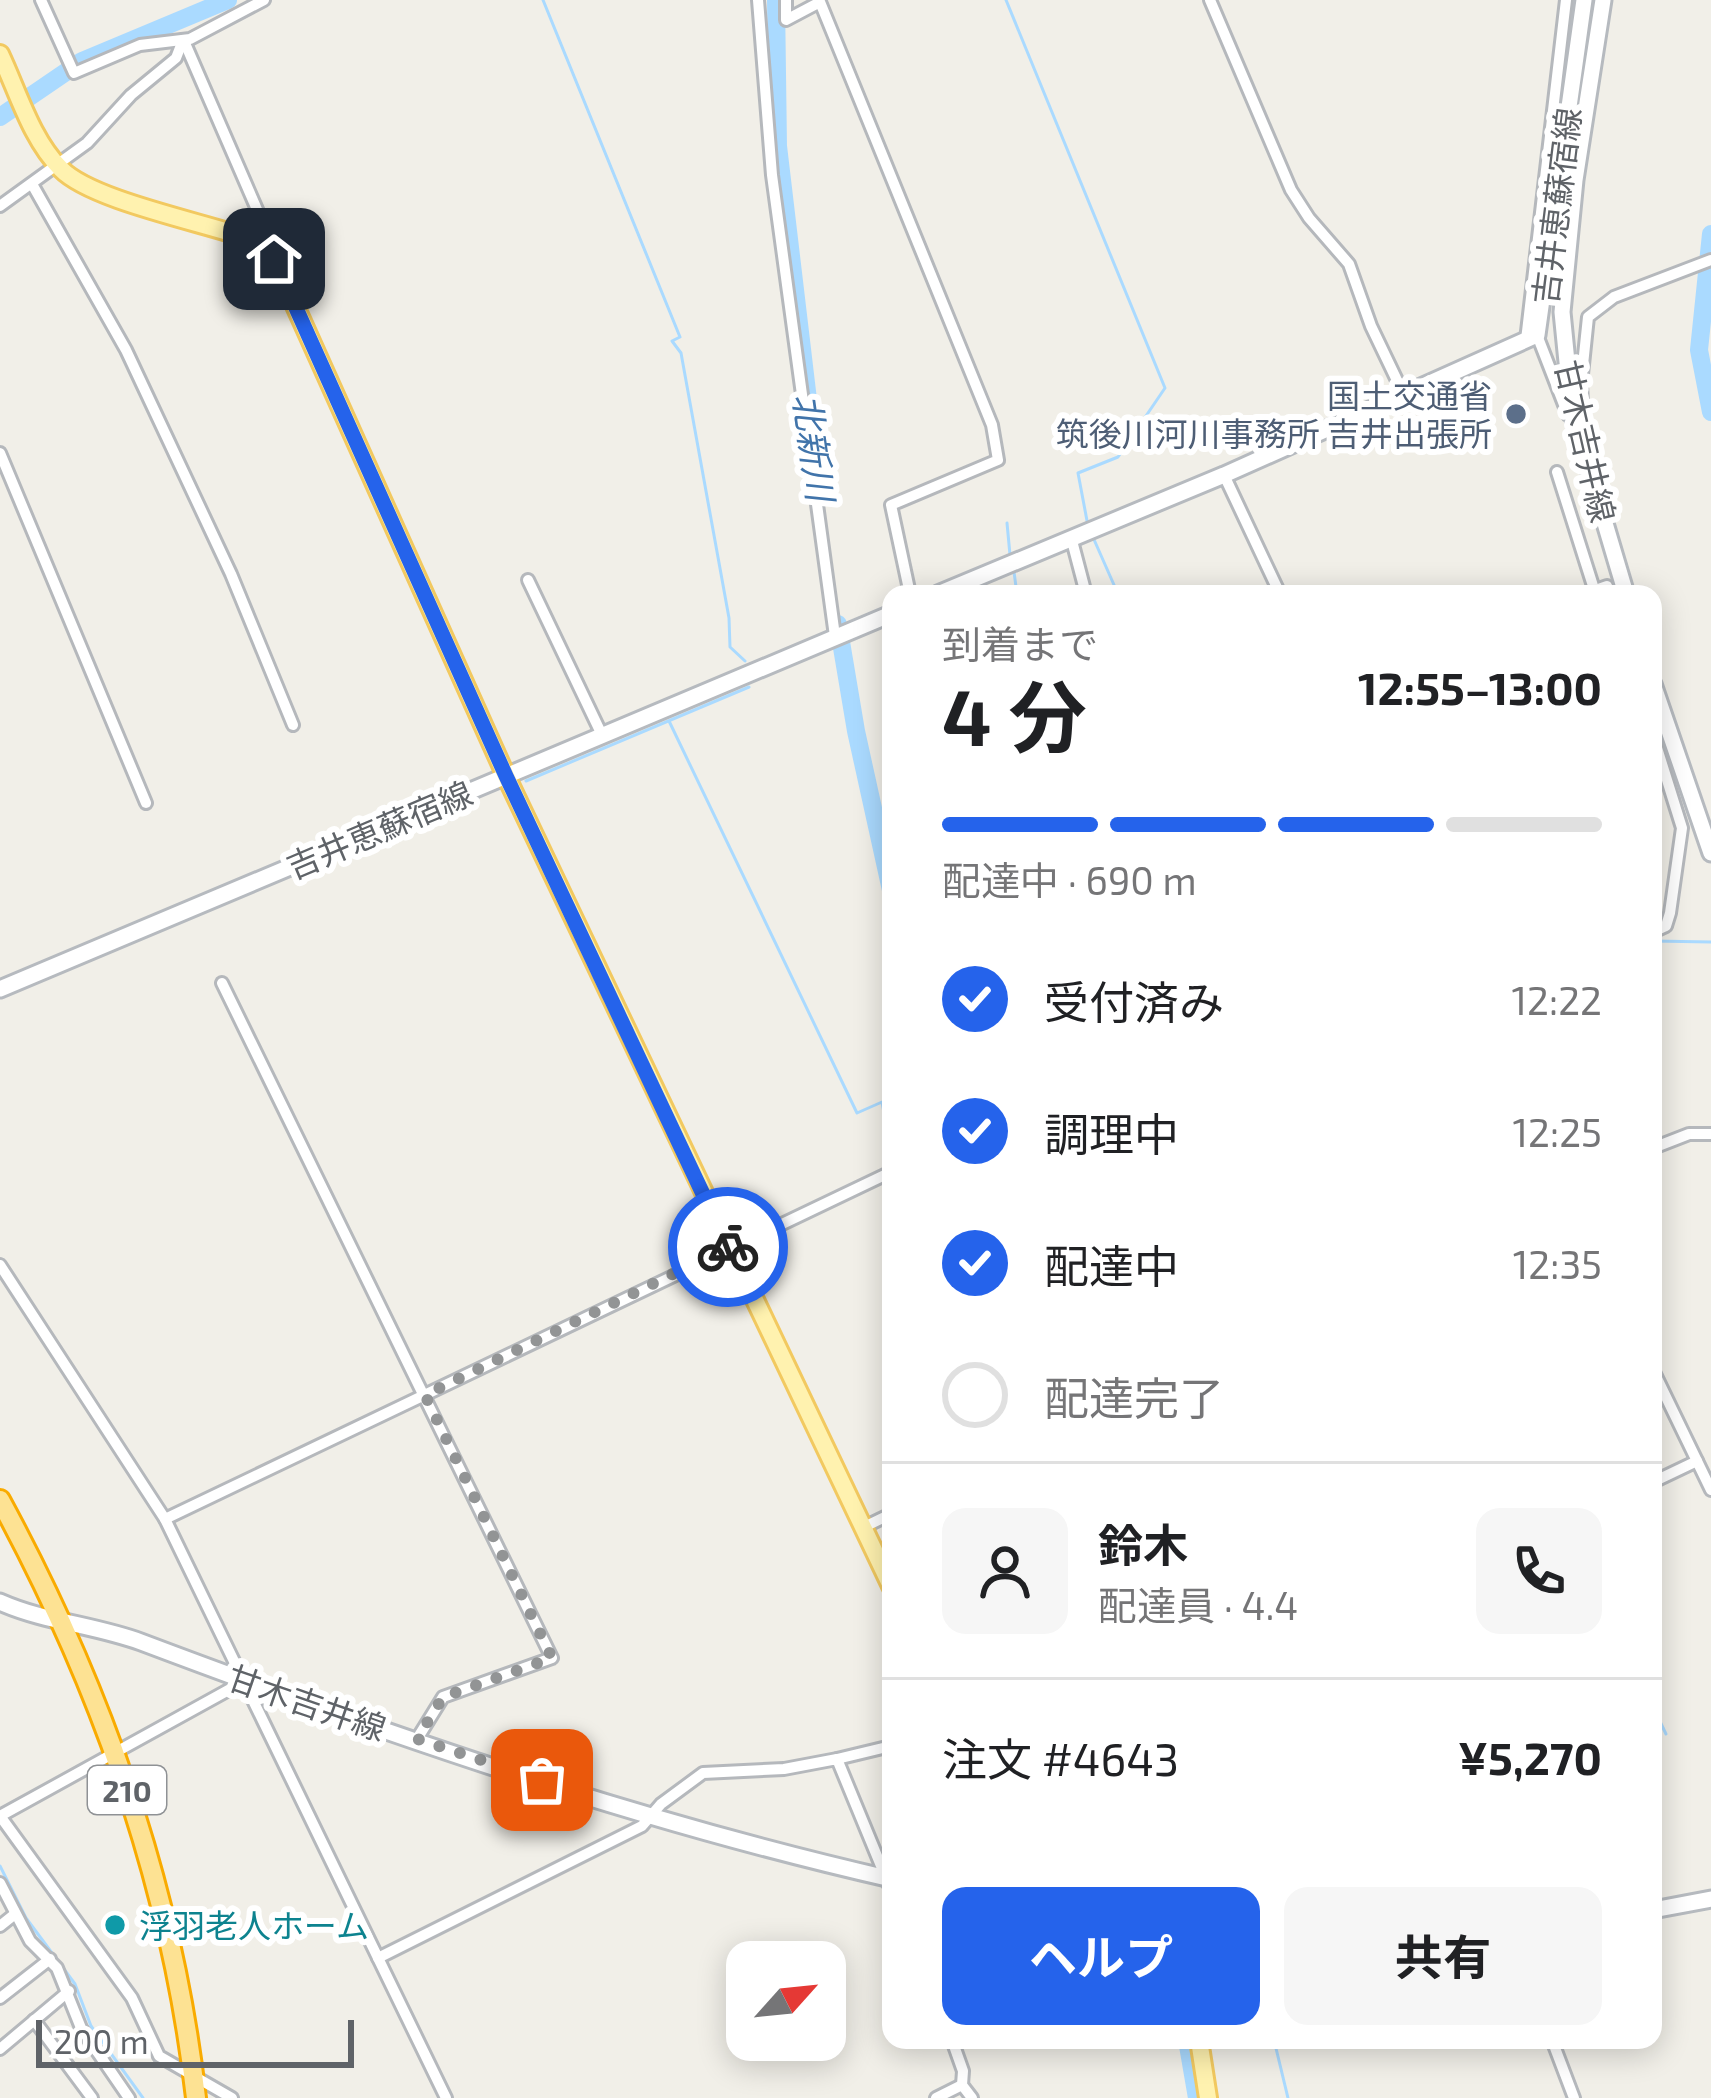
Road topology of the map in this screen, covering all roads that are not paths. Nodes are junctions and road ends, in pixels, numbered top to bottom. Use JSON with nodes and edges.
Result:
{"nodes":[{"id":1,"x":41,"y":0,"type":"edge"},
{"id":2,"x":264,"y":0,"type":"edge"},
{"id":3,"x":758,"y":0,"type":"edge"},
{"id":4,"x":786,"y":0,"type":"edge"},
{"id":5,"x":1210,"y":0,"type":"edge"},
{"id":6,"x":1565,"y":0,"type":"edge"},
{"id":7,"x":1583,"y":0,"type":"edge"},
{"id":8,"x":1603,"y":0,"type":"edge"},
{"id":9,"x":183,"y":40,"type":"junction"},
{"id":10,"x":0,"y":54,"type":"edge"},
{"id":11,"x":58,"y":167,"type":"junction"},
{"id":12,"x":32,"y":184,"type":"junction"},
{"id":13,"x":0,"y":206,"type":"edge"},
{"id":14,"x":262,"y":243,"type":"junction"},
{"id":15,"x":1711,"y":260,"type":"edge"},
{"id":16,"x":1531,"y":339,"type":"junction"},
{"id":17,"x":1404,"y":395,"type":"junction"},
{"id":18,"x":0,"y":453,"type":"edge"},
{"id":19,"x":1586,"y":463,"type":"junction"},
{"id":20,"x":1557,"y":472,"type":"dead end"},
{"id":21,"x":1224,"y":475,"type":"junction"},
{"id":22,"x":1083,"y":532,"type":"junction"},
{"id":23,"x":528,"y":580,"type":"dead end"},
{"id":24,"x":908,"y":585,"type":"edge"},
{"id":25,"x":959,"y":585,"type":"edge"},
{"id":26,"x":1086,"y":585,"type":"edge"},
{"id":27,"x":1276,"y":585,"type":"edge"},
{"id":28,"x":1587,"y":585,"type":"edge"},
{"id":29,"x":1623,"y":585,"type":"edge"},
{"id":30,"x":882,"y":618,"type":"edge"},
{"id":31,"x":841,"y":634,"type":"junction"},
{"id":32,"x":1662,"y":710,"type":"edge"},
{"id":33,"x":293,"y":725,"type":"dead end"},
{"id":34,"x":602,"y":735,"type":"junction"},
{"id":35,"x":1662,"y":764,"type":"edge"},
{"id":36,"x":506,"y":776,"type":"junction"},
{"id":37,"x":146,"y":803,"type":"dead end"},
{"id":38,"x":1711,"y":853,"type":"edge"},
{"id":39,"x":1662,"y":928,"type":"edge"},
{"id":40,"x":222,"y":983,"type":"dead end"},
{"id":41,"x":0,"y":989,"type":"edge"},
{"id":42,"x":1711,"y":1134,"type":"edge"},
{"id":43,"x":1662,"y":1144,"type":"edge"},
{"id":44,"x":882,"y":1176,"type":"edge"},
{"id":45,"x":729,"y":1249,"type":"junction"},
{"id":46,"x":0,"y":1265,"type":"edge"},
{"id":47,"x":1662,"y":1389,"type":"edge"},
{"id":48,"x":425,"y":1395,"type":"junction"},
{"id":49,"x":1697,"y":1461,"type":"junction"},
{"id":50,"x":1662,"y":1478,"type":"edge"},
{"id":51,"x":1711,"y":1490,"type":"edge"},
{"id":52,"x":0,"y":1501,"type":"edge"},
{"id":53,"x":882,"y":1518,"type":"edge"},
{"id":54,"x":165,"y":1520,"type":"junction"},
{"id":55,"x":862,"y":1528,"type":"junction"},
{"id":56,"x":882,"y":1568,"type":"edge"},
{"id":57,"x":0,"y":1602,"type":"edge"},
{"id":58,"x":61,"y":1621,"type":"junction"},
{"id":59,"x":243,"y":1682,"type":"junction"},
{"id":60,"x":417,"y":1739,"type":"junction"},
{"id":61,"x":882,"y":1748,"type":"edge"},
{"id":62,"x":116,"y":1753,"type":"junction"},
{"id":63,"x":837,"y":1760,"type":"junction"},
{"id":64,"x":0,"y":1816,"type":"edge"},
{"id":65,"x":652,"y":1816,"type":"junction"},
{"id":66,"x":882,"y":1873,"type":"edge"},
{"id":67,"x":882,"y":1881,"type":"edge"},
{"id":68,"x":0,"y":1883,"type":"edge"},
{"id":69,"x":1711,"y":1898,"type":"edge"},
{"id":70,"x":1662,"y":1908,"type":"edge"},
{"id":71,"x":15,"y":1914,"type":"junction"},
{"id":72,"x":0,"y":1926,"type":"edge"},
{"id":73,"x":378,"y":1958,"type":"junction"},
{"id":74,"x":50,"y":1959,"type":"junction"},
{"id":75,"x":69,"y":1991,"type":"junction"},
{"id":76,"x":0,"y":1998,"type":"edge"},
{"id":77,"x":34,"y":2020,"type":"junction"},
{"id":78,"x":0,"y":2049,"type":"edge"},
{"id":79,"x":955,"y":2049,"type":"edge"},
{"id":80,"x":1200,"y":2049,"type":"edge"},
{"id":81,"x":1555,"y":2049,"type":"edge"},
{"id":82,"x":962,"y":2084,"type":"junction"},
{"id":83,"x":195,"y":2088,"type":"edge"},
{"id":84,"x":92,"y":2098,"type":"edge"},
{"id":85,"x":129,"y":2098,"type":"edge"},
{"id":86,"x":232,"y":2098,"type":"edge"},
{"id":87,"x":446,"y":2098,"type":"edge"},
{"id":88,"x":937,"y":2098,"type":"edge"},
{"id":89,"x":972,"y":2098,"type":"edge"},
{"id":90,"x":1208,"y":2098,"type":"edge"},
{"id":91,"x":1574,"y":2098,"type":"edge"}],
"edges":[{"from":1,"to":9,"type":"street"},
{"from":2,"to":9,"type":"street"},
{"from":3,"to":31,"type":"street"},
{"from":4,"to":24,"type":"street"},
{"from":5,"to":17,"type":"street"},
{"from":6,"to":16,"type":"street"},
{"from":7,"to":16,"type":"main road","name":"吉井恵蘇宿線"},
{"from":8,"to":19,"type":"main road","name":"甘木吉井線"},
{"from":9,"to":11,"type":"street"},
{"from":9,"to":14,"type":"street"},
{"from":10,"to":11,"type":"main road"},
{"from":11,"to":12,"type":"street"},
{"from":11,"to":14,"type":"main road"},
{"from":12,"to":13,"type":"street"},
{"from":12,"to":33,"type":"street"},
{"from":14,"to":36,"type":"main road"},
{"from":15,"to":19,"type":"street"},
{"from":16,"to":17,"type":"main road","name":"吉井恵蘇宿線"},
{"from":16,"to":19,"type":"street"},
{"from":17,"to":21,"type":"main road","name":"吉井恵蘇宿線"},
{"from":18,"to":37,"type":"street"},
{"from":19,"to":29,"type":"main road","name":"甘木吉井線"},
{"from":20,"to":28,"type":"street"},
{"from":21,"to":22,"type":"main road","name":"吉井恵蘇宿線"},
{"from":21,"to":27,"type":"street"},
{"from":22,"to":25,"type":"main road","name":"吉井恵蘇宿線"},
{"from":22,"to":26,"type":"street"},
{"from":23,"to":34,"type":"street"},
{"from":30,"to":31,"type":"main road","name":"吉井恵蘇宿線"},
{"from":31,"to":34,"type":"main road","name":"吉井恵蘇宿線"},
{"from":32,"to":38,"type":"main road"},
{"from":34,"to":36,"type":"main road","name":"吉井恵蘇宿線"},
{"from":35,"to":39,"type":"street"},
{"from":36,"to":41,"type":"main road","name":"吉井恵蘇宿線"},
{"from":36,"to":45,"type":"main road"},
{"from":40,"to":48,"type":"street"},
{"from":42,"to":43,"type":"street"},
{"from":44,"to":45,"type":"street"},
{"from":45,"to":48,"type":"street"},
{"from":45,"to":55,"type":"main road"},
{"from":46,"to":54,"type":"street"},
{"from":47,"to":49,"type":"street"},
{"from":48,"to":54,"type":"street"},
{"from":48,"to":60,"type":"street"},
{"from":49,"to":50,"type":"street"},
{"from":49,"to":51,"type":"street"},
{"from":52,"to":58,"type":"highway","number":"210"},
{"from":53,"to":55,"type":"street"},
{"from":54,"to":59,"type":"street"},
{"from":55,"to":56,"type":"main road"},
{"from":57,"to":58,"type":"main road","name":"甘木吉井線"},
{"from":58,"to":59,"type":"main road","name":"甘木吉井線"},
{"from":58,"to":62,"type":"highway","number":"210"},
{"from":59,"to":60,"type":"main road","name":"甘木吉井線"},
{"from":59,"to":62,"type":"street"},
{"from":59,"to":73,"type":"street"},
{"from":60,"to":65,"type":"main road","name":"甘木吉井線"},
{"from":61,"to":63,"type":"street"},
{"from":62,"to":64,"type":"street"},
{"from":62,"to":83,"type":"highway","number":"210"},
{"from":63,"to":65,"type":"street"},
{"from":63,"to":66,"type":"street"},
{"from":64,"to":83,"type":"street"},
{"from":65,"to":67,"type":"main road","name":"甘木吉井線"},
{"from":65,"to":73,"type":"street"},
{"from":68,"to":71,"type":"street"},
{"from":69,"to":70,"type":"main road"},
{"from":71,"to":72,"type":"street"},
{"from":71,"to":74,"type":"street"},
{"from":73,"to":87,"type":"street"},
{"from":74,"to":75,"type":"street"},
{"from":74,"to":76,"type":"street"},
{"from":75,"to":77,"type":"street"},
{"from":75,"to":85,"type":"street"},
{"from":77,"to":78,"type":"street"},
{"from":77,"to":84,"type":"street"},
{"from":79,"to":82,"type":"street"},
{"from":80,"to":90,"type":"main road"},
{"from":81,"to":91,"type":"street"},
{"from":82,"to":88,"type":"street"},
{"from":82,"to":89,"type":"street"},
{"from":83,"to":86,"type":"street"}]}
